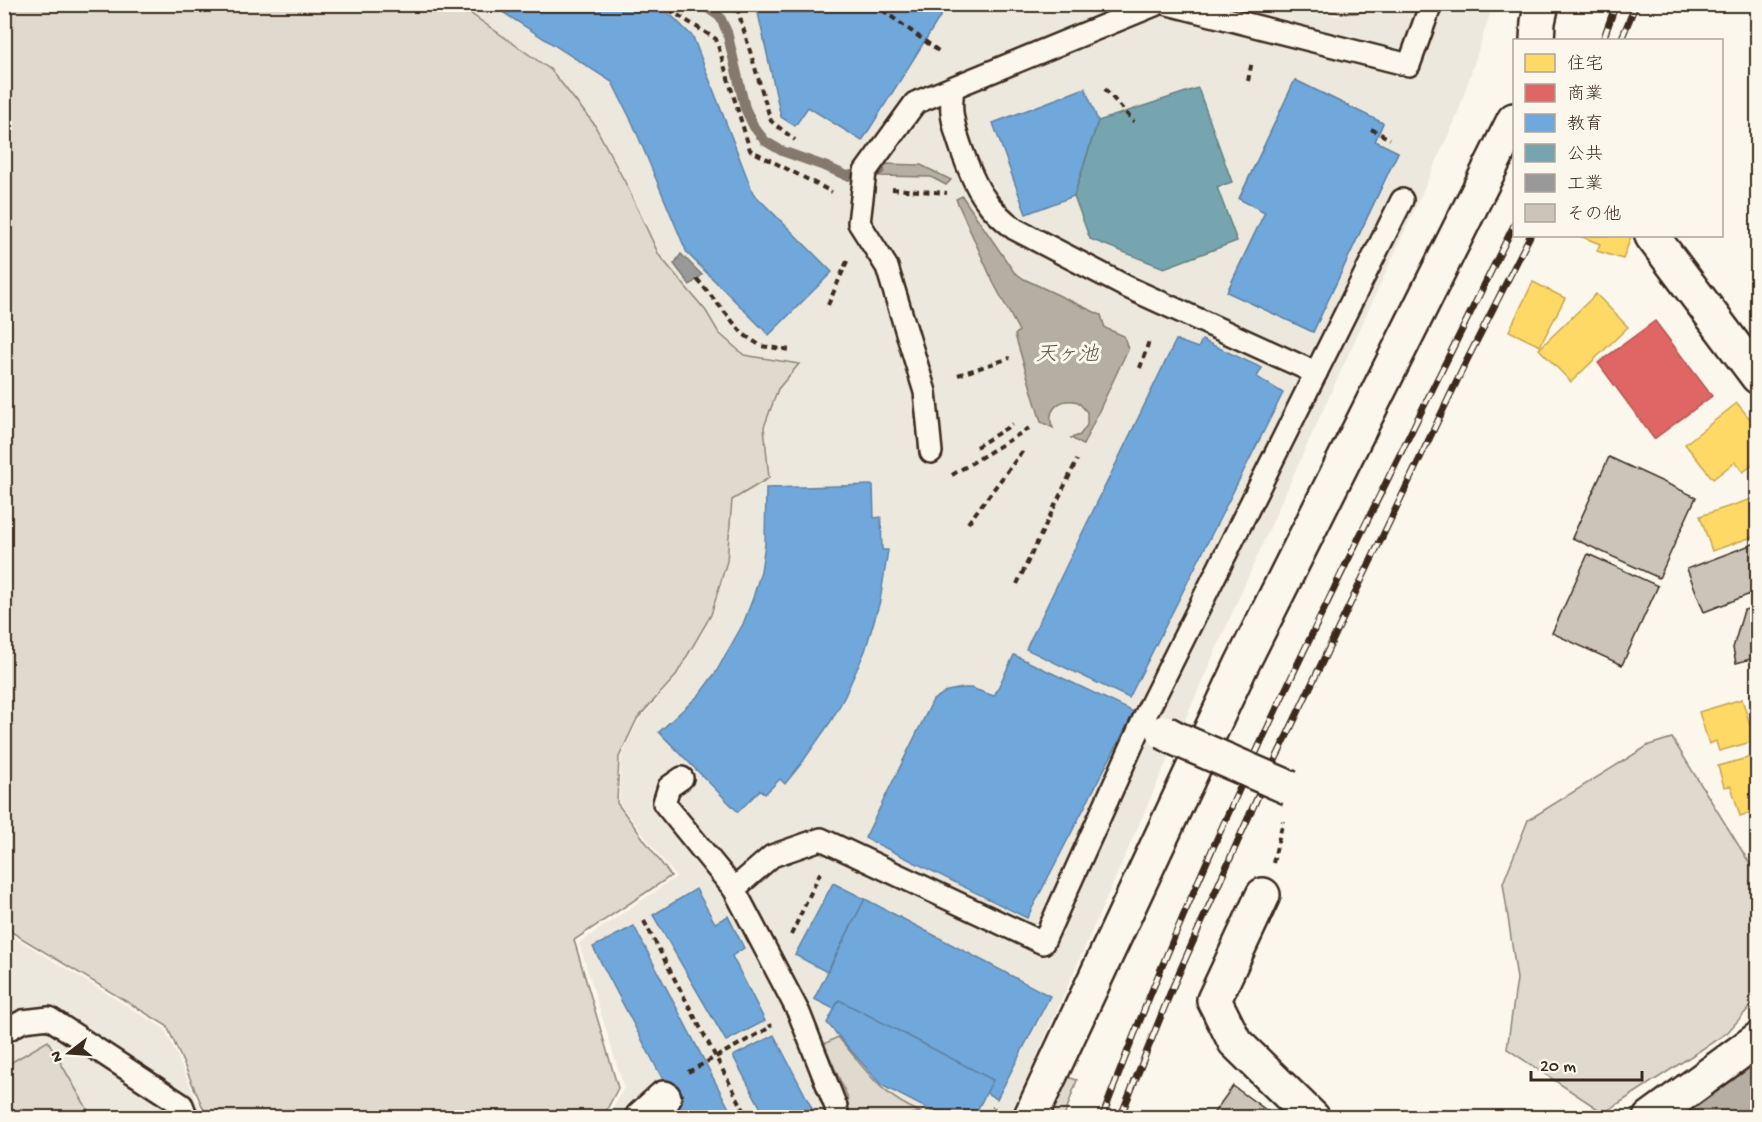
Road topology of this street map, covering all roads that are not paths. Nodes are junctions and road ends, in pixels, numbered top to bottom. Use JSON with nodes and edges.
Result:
{"nodes":[{"id":1,"x":1157,"y":4,"type":"edge"},
{"id":2,"x":1168,"y":4,"type":"edge"},
{"id":3,"x":1431,"y":4,"type":"edge"},
{"id":4,"x":1542,"y":4,"type":"edge"},
{"id":5,"x":1537,"y":39,"type":"edge"},
{"id":6,"x":953,"y":88,"type":"junction"},
{"id":7,"x":1513,"y":124,"type":"edge"},
{"id":8,"x":1402,"y":200,"type":"dead end"},
{"id":9,"x":1653,"y":237,"type":"edge"},
{"id":10,"x":1316,"y":373,"type":"junction"},
{"id":11,"x":1758,"y":377,"type":"edge"},
{"id":12,"x":931,"y":452,"type":"dead end"},
{"id":13,"x":1155,"y":724,"type":"junction"},
{"id":14,"x":682,"y":778,"type":"dead end"},
{"id":15,"x":1290,"y":788,"type":"road end"},
{"id":16,"x":1268,"y":881,"type":"road end"},
{"id":17,"x":734,"y":889,"type":"junction"},
{"id":18,"x":4,"y":1032,"type":"edge"},
{"id":19,"x":1758,"y":1039,"type":"edge"},
{"id":20,"x":187,"y":1118,"type":"edge"},
{"id":21,"x":838,"y":1118,"type":"edge"},
{"id":22,"x":1030,"y":1118,"type":"edge"},
{"id":23,"x":1313,"y":1118,"type":"edge"},
{"id":24,"x":1650,"y":1118,"type":"edge"}],
"edges":[{"from":1,"to":6,"type":"lane"},
{"from":2,"to":3,"type":"lane"},
{"from":4,"to":5,"type":"street"},
{"from":6,"to":10,"type":"lane"},
{"from":6,"to":12,"type":"lane"},
{"from":7,"to":22,"type":"street"},
{"from":8,"to":10,"type":"lane"},
{"from":9,"to":11,"type":"street"},
{"from":10,"to":13,"type":"lane"},
{"from":13,"to":15,"type":"street","bridge":true},
{"from":13,"to":17,"type":"lane"},
{"from":14,"to":17,"type":"lane"},
{"from":16,"to":23,"type":"street"},
{"from":17,"to":21,"type":"lane"},
{"from":18,"to":20,"type":"lane"},
{"from":19,"to":24,"type":"street"}]}
